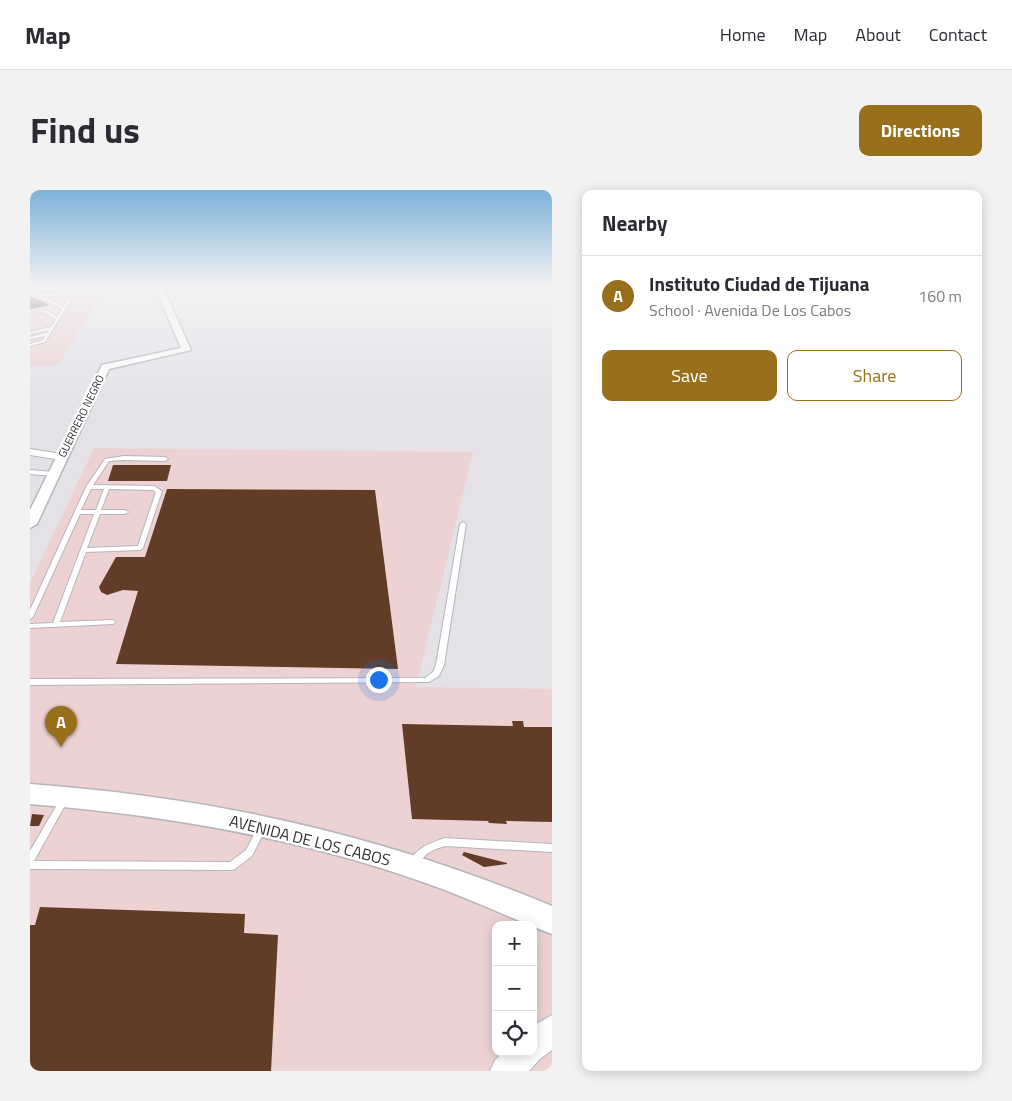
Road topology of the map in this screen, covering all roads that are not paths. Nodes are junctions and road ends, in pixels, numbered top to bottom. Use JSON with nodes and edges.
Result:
{"nodes":[{"id":1,"x":176,"y":326,"type":"edge"},
{"id":2,"x":53,"y":328,"type":"joint"},
{"id":3,"x":30,"y":333,"type":"edge"},
{"id":4,"x":48,"y":334,"type":"junction"},
{"id":5,"x":30,"y":338,"type":"edge"},
{"id":6,"x":30,"y":345,"type":"edge"},
{"id":7,"x":30,"y":452,"type":"edge"},
{"id":8,"x":62,"y":457,"type":"junction"},
{"id":9,"x":165,"y":459,"type":"dead end"},
{"id":10,"x":30,"y":472,"type":"edge"},
{"id":11,"x":53,"y":474,"type":"junction"},
{"id":12,"x":89,"y":487,"type":"junction"},
{"id":13,"x":108,"y":487,"type":"junction"},
{"id":14,"x":78,"y":512,"type":"junction"},
{"id":15,"x":98,"y":512,"type":"junction"},
{"id":16,"x":125,"y":512,"type":"dead end"},
{"id":17,"x":30,"y":524,"type":"edge"},
{"id":18,"x":463,"y":524,"type":"dead end"},
{"id":19,"x":84,"y":550,"type":"junction"},
{"id":20,"x":30,"y":617,"type":"edge"},
{"id":21,"x":113,"y":622,"type":"dead end"},
{"id":22,"x":56,"y":625,"type":"junction"},
{"id":23,"x":30,"y":626,"type":"edge"},
{"id":24,"x":30,"y":682,"type":"edge"},
{"id":25,"x":30,"y":794,"type":"edge"},
{"id":26,"x":66,"y":796,"type":"junction"},
{"id":27,"x":263,"y":825,"type":"junction"},
{"id":28,"x":552,"y":848,"type":"edge"},
{"id":29,"x":30,"y":859,"type":"edge"},
{"id":30,"x":30,"y":864,"type":"edge"},
{"id":31,"x":410,"y":866,"type":"junction"},
{"id":32,"x":552,"y":920,"type":"edge"},
{"id":33,"x":552,"y":1030,"type":"edge"},
{"id":34,"x":537,"y":1043,"type":"edge"},
{"id":35,"x":523,"y":1056,"type":"edge"},
{"id":36,"x":506,"y":1071,"type":"edge"}],
"edges":[{"from":1,"to":8,"type":"street","name":"GUERRERO NEGRO"},
{"from":2,"to":3,"type":"lane"},
{"from":2,"to":4,"type":"lane"},
{"from":4,"to":5,"type":"lane"},
{"from":4,"to":6,"type":"lane"},
{"from":7,"to":8,"type":"street"},
{"from":8,"to":11,"type":"street","name":"GUERRERO NEGRO"},
{"from":9,"to":12,"type":"lane"},
{"from":10,"to":11,"type":"lane"},
{"from":11,"to":17,"type":"street","name":"GUERRERO NEGRO"},
{"from":12,"to":13,"type":"lane"},
{"from":12,"to":14,"type":"lane"},
{"from":13,"to":15,"type":"lane"},
{"from":13,"to":19,"type":"lane"},
{"from":14,"to":15,"type":"lane"},
{"from":14,"to":20,"type":"lane"},
{"from":15,"to":16,"type":"lane"},
{"from":15,"to":19,"type":"lane"},
{"from":18,"to":24,"type":"lane"},
{"from":19,"to":22,"type":"lane"},
{"from":21,"to":22,"type":"lane"},
{"from":22,"to":23,"type":"lane"},
{"from":25,"to":26,"type":"main road","name":"AVENIDA DE LOS CABOS"},
{"from":26,"to":27,"type":"main road","name":"AVENIDA DE LOS CABOS"},
{"from":26,"to":29,"type":"lane"},
{"from":27,"to":30,"type":"lane"},
{"from":27,"to":31,"type":"main road","name":"AVENIDA DE LOS CABOS"},
{"from":28,"to":31,"type":"lane"},
{"from":31,"to":32,"type":"main road","name":"AVENIDA DE LOS CABOS"},
{"from":33,"to":34,"type":"main road"},
{"from":35,"to":36,"type":"main road"}]}
